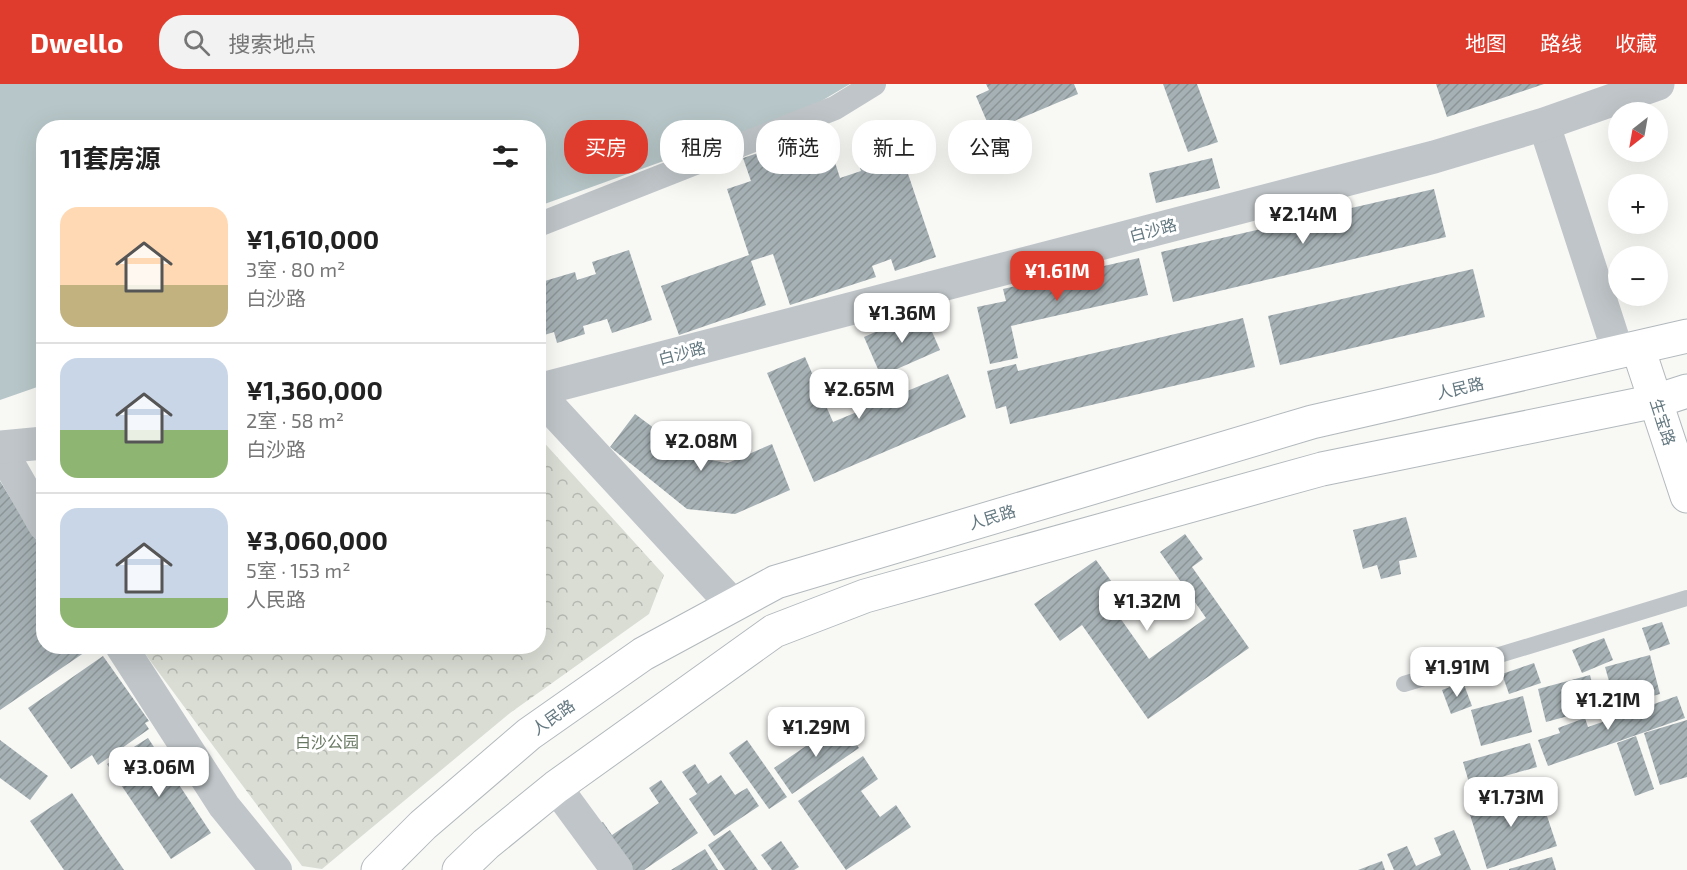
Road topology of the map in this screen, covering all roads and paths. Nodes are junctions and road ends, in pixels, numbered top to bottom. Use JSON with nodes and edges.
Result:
{"nodes":[{"id":1,"x":874,"y":84,"type":"edge"},
{"id":2,"x":1658,"y":84,"type":"edge"},
{"id":3,"x":1544,"y":124,"type":"junction"},
{"id":4,"x":546,"y":222,"type":"edge"},
{"id":5,"x":1687,"y":336,"type":"edge"},
{"id":6,"x":1628,"y":350,"type":"junction"},
{"id":7,"x":546,"y":390,"type":"edge"},
{"id":8,"x":1687,"y":391,"type":"edge"},
{"id":9,"x":546,"y":401,"type":"edge"},
{"id":10,"x":1656,"y":401,"type":"junction"},
{"id":11,"x":36,"y":443,"type":"edge"},
{"id":12,"x":0,"y":448,"type":"edge"},
{"id":13,"x":1687,"y":496,"type":"edge"},
{"id":14,"x":36,"y":511,"type":"edge"},
{"id":15,"x":1687,"y":598,"type":"edge"},
{"id":16,"x":733,"y":604,"type":"junction"},
{"id":17,"x":126,"y":654,"type":"edge"},
{"id":18,"x":1404,"y":684,"type":"dead end"},
{"id":19,"x":556,"y":787,"type":"junction"},
{"id":20,"x":276,"y":870,"type":"edge"},
{"id":21,"x":378,"y":870,"type":"edge"},
{"id":22,"x":459,"y":870,"type":"edge"},
{"id":23,"x":617,"y":870,"type":"edge"}],
"edges":[{"from":1,"to":4,"type":"street"},
{"from":2,"to":3,"type":"street","name":"白沙路"},
{"from":3,"to":6,"type":"street"},
{"from":3,"to":7,"type":"street","name":"白沙路"},
{"from":5,"to":6,"type":"main road","name":"人民路"},
{"from":6,"to":10,"type":"main road","name":"生宝路"},
{"from":6,"to":16,"type":"main road","name":"人民路"},
{"from":8,"to":10,"type":"main road"},
{"from":9,"to":16,"type":"street"},
{"from":10,"to":13,"type":"main road","name":"生宝路"},
{"from":10,"to":19,"type":"main road"},
{"from":11,"to":12,"type":"street"},
{"from":12,"to":14,"type":"street"},
{"from":15,"to":18,"type":"lane"},
{"from":16,"to":21,"type":"main road","name":"人民路"},
{"from":17,"to":20,"type":"street"},
{"from":19,"to":22,"type":"main road"},
{"from":19,"to":23,"type":"street"}]}
